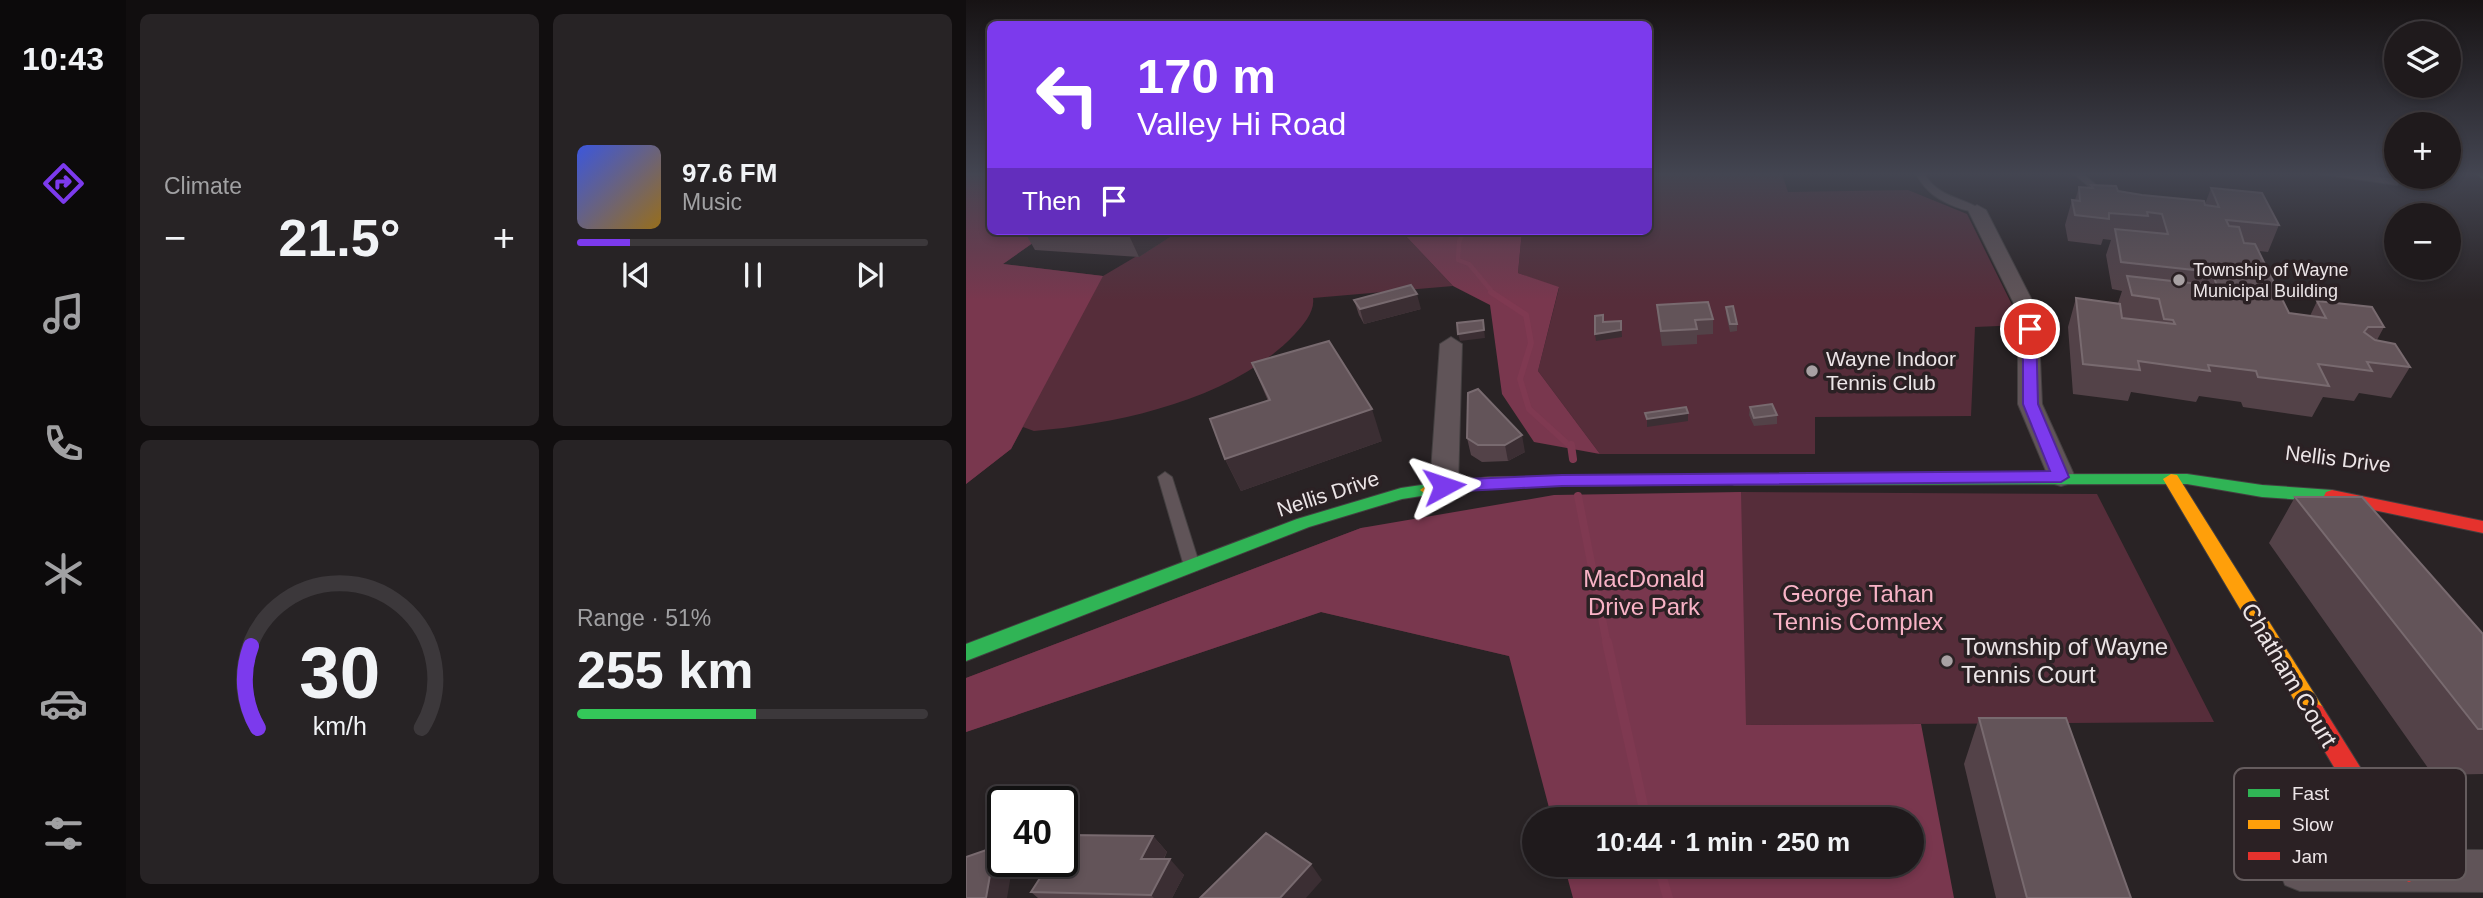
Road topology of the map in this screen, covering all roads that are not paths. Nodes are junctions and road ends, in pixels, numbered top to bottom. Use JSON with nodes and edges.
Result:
{"nodes":[{"id":1,"x":1980,"y":216,"type":"edge"},
{"id":2,"x":1451,"y":344,"type":"dead end"},
{"id":3,"x":2247,"y":471,"type":"dead end"},
{"id":4,"x":1165,"y":477,"type":"dead end"},
{"id":5,"x":2061,"y":477,"type":"junction"},
{"id":6,"x":2179,"y":479,"type":"junction"},
{"id":7,"x":1444,"y":486,"type":"junction"},
{"id":8,"x":2483,"y":528,"type":"edge"},
{"id":9,"x":1192,"y":565,"type":"junction"},
{"id":10,"x":966,"y":653,"type":"edge"},
{"id":11,"x":2349,"y":768,"type":"edge"}],
"edges":[{"from":1,"to":5,"type":"street"},
{"from":2,"to":7,"type":"street"},
{"from":3,"to":6,"type":"street","name":"Nellis Drive"},
{"from":4,"to":9,"type":"lane"},
{"from":5,"to":6,"type":"street","name":"Nellis Drive"},
{"from":5,"to":7,"type":"street","name":"Nellis Drive"},
{"from":6,"to":8,"type":"street","name":"Nellis Drive"},
{"from":6,"to":11,"type":"street","name":"Chatham Court"},
{"from":7,"to":9,"type":"street","name":"Nellis Drive"},
{"from":9,"to":10,"type":"street","name":"Nellis Drive"}]}
